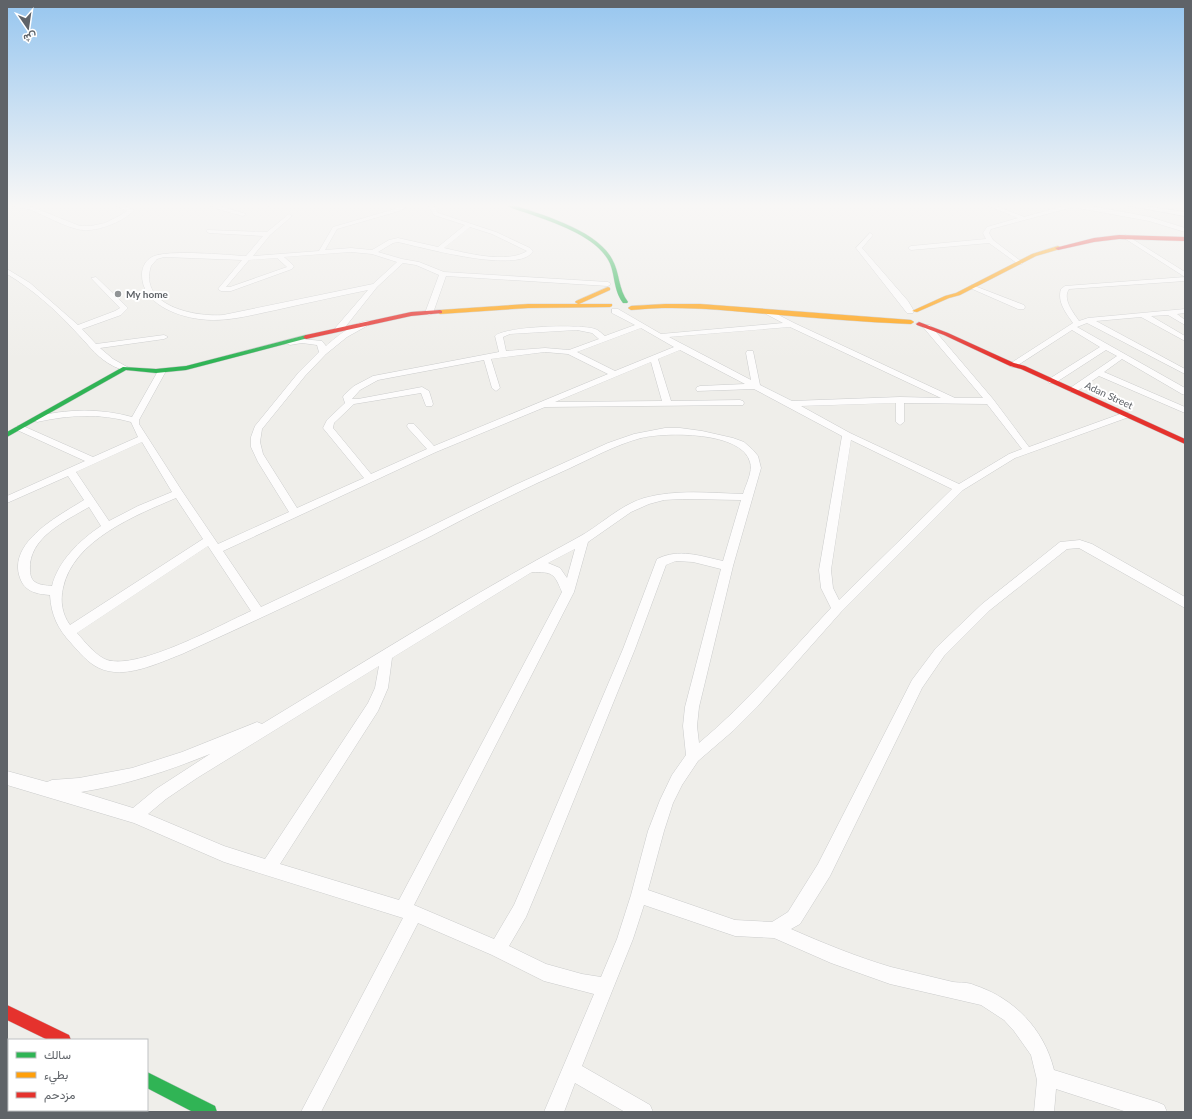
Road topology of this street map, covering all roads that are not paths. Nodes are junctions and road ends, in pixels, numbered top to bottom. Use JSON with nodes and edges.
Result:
{"nodes":[{"id":1,"x":160,"y":256,"type":"edge"},
{"id":2,"x":207,"y":256,"type":"edge"},
{"id":3,"x":275,"y":256,"type":"edge"},
{"id":4,"x":279,"y":256,"type":"edge"},
{"id":5,"x":386,"y":256,"type":"edge"},
{"id":6,"x":479,"y":256,"type":"edge"},
{"id":7,"x":523,"y":256,"type":"edge"},
{"id":8,"x":597,"y":256,"type":"edge"},
{"id":9,"x":608,"y":256,"type":"edge"},
{"id":10,"x":866,"y":256,"type":"edge"},
{"id":11,"x":1011,"y":256,"type":"edge"},
{"id":12,"x":1032,"y":256,"type":"edge"},
{"id":13,"x":1156,"y":256,"type":"edge"},
{"id":14,"x":246,"y":258,"type":"junction"},
{"id":15,"x":401,"y":261,"type":"junction"},
{"id":16,"x":1020,"y":263,"type":"junction"},
{"id":17,"x":7,"y":270,"type":"edge"},
{"id":18,"x":443,"y":274,"type":"junction"},
{"id":19,"x":1185,"y":275,"type":"edge"},
{"id":20,"x":94,"y":278,"type":"dead end"},
{"id":21,"x":1185,"y":279,"type":"edge"},
{"id":22,"x":610,"y":284,"type":"junction"},
{"id":23,"x":375,"y":286,"type":"junction"},
{"id":24,"x":972,"y":287,"type":"junction"},
{"id":25,"x":633,"y":294,"type":"dead end"},
{"id":26,"x":958,"y":294,"type":"junction"},
{"id":27,"x":645,"y":298,"type":"dead end"},
{"id":28,"x":660,"y":300,"type":"junction"},
{"id":29,"x":565,"y":306,"type":"junction"},
{"id":30,"x":628,"y":306,"type":"junction"},
{"id":31,"x":612,"y":307,"type":"junction"},
{"id":32,"x":1021,"y":307,"type":"dead end"},
{"id":33,"x":1185,"y":311,"type":"edge"},
{"id":34,"x":768,"y":312,"type":"junction"},
{"id":35,"x":910,"y":312,"type":"junction"},
{"id":36,"x":1169,"y":312,"type":"junction"},
{"id":37,"x":428,"y":313,"type":"junction"},
{"id":38,"x":1141,"y":314,"type":"junction"},
{"id":39,"x":925,"y":320,"type":"junction"},
{"id":40,"x":1088,"y":320,"type":"junction"},
{"id":41,"x":368,"y":323,"type":"junction"},
{"id":42,"x":1185,"y":323,"type":"edge"},
{"id":43,"x":638,"y":325,"type":"junction"},
{"id":44,"x":791,"y":326,"type":"junction"},
{"id":45,"x":1075,"y":326,"type":"junction"},
{"id":46,"x":77,"y":328,"type":"junction"},
{"id":47,"x":339,"y":329,"type":"junction"},
{"id":48,"x":659,"y":336,"type":"junction"},
{"id":49,"x":164,"y":337,"type":"dead end"},
{"id":50,"x":604,"y":339,"type":"junction"},
{"id":51,"x":1185,"y":339,"type":"edge"},
{"id":52,"x":279,"y":344,"type":"junction"},
{"id":53,"x":94,"y":347,"type":"junction"},
{"id":54,"x":680,"y":347,"type":"junction"},
{"id":55,"x":1105,"y":347,"type":"junction"},
{"id":56,"x":323,"y":352,"type":"junction"},
{"id":57,"x":570,"y":352,"type":"junction"},
{"id":58,"x":750,"y":352,"type":"dead end"},
{"id":59,"x":504,"y":354,"type":"junction"},
{"id":60,"x":1122,"y":356,"type":"junction"},
{"id":61,"x":487,"y":357,"type":"junction"},
{"id":62,"x":654,"y":359,"type":"junction"},
{"id":63,"x":1018,"y":365,"type":"junction"},
{"id":64,"x":125,"y":368,"type":"junction"},
{"id":65,"x":162,"y":371,"type":"junction"},
{"id":66,"x":1185,"y":372,"type":"edge"},
{"id":67,"x":1100,"y":373,"type":"junction"},
{"id":68,"x":615,"y":374,"type":"junction"},
{"id":69,"x":1052,"y":381,"type":"junction"},
{"id":70,"x":756,"y":386,"type":"junction"},
{"id":71,"x":496,"y":388,"type":"dead end"},
{"id":72,"x":700,"y":389,"type":"dead end"},
{"id":73,"x":1073,"y":390,"type":"junction"},
{"id":74,"x":1185,"y":392,"type":"edge"},
{"id":75,"x":900,"y":400,"type":"junction"},
{"id":76,"x":952,"y":400,"type":"junction"},
{"id":77,"x":990,"y":401,"type":"junction"},
{"id":78,"x":351,"y":402,"type":"junction"},
{"id":79,"x":667,"y":403,"type":"junction"},
{"id":80,"x":740,"y":403,"type":"dead end"},
{"id":81,"x":429,"y":404,"type":"dead end"},
{"id":82,"x":790,"y":404,"type":"junction"},
{"id":83,"x":543,"y":406,"type":"junction"},
{"id":84,"x":1185,"y":410,"type":"edge"},
{"id":85,"x":1126,"y":415,"type":"junction"},
{"id":86,"x":37,"y":419,"type":"junction"},
{"id":87,"x":135,"y":420,"type":"junction"},
{"id":88,"x":900,"y":422,"type":"dead end"},
{"id":89,"x":411,"y":426,"type":"dead end"},
{"id":90,"x":20,"y":428,"type":"junction"},
{"id":91,"x":847,"y":435,"type":"junction"},
{"id":92,"x":7,"y":436,"type":"edge"},
{"id":93,"x":143,"y":438,"type":"junction"},
{"id":94,"x":1185,"y":442,"type":"edge"},
{"id":95,"x":433,"y":450,"type":"junction"},
{"id":96,"x":1027,"y":450,"type":"junction"},
{"id":97,"x":93,"y":461,"type":"junction"},
{"id":98,"x":70,"y":471,"type":"junction"},
{"id":99,"x":370,"y":479,"type":"junction"},
{"id":100,"x":959,"y":488,"type":"junction"},
{"id":101,"x":178,"y":493,"type":"junction"},
{"id":102,"x":748,"y":497,"type":"junction"},
{"id":103,"x":7,"y":500,"type":"edge"},
{"id":104,"x":90,"y":502,"type":"junction"},
{"id":105,"x":295,"y":513,"type":"junction"},
{"id":106,"x":107,"y":527,"type":"junction"},
{"id":107,"x":582,"y":540,"type":"junction"},
{"id":108,"x":213,"y":544,"type":"junction"},
{"id":109,"x":727,"y":566,"type":"junction"},
{"id":110,"x":530,"y":568,"type":"junction"},
{"id":111,"x":55,"y":591,"type":"junction"},
{"id":112,"x":568,"y":592,"type":"junction"},
{"id":113,"x":1185,"y":603,"type":"edge"},
{"id":114,"x":837,"y":609,"type":"junction"},
{"id":115,"x":259,"y":613,"type":"junction"},
{"id":116,"x":68,"y":633,"type":"junction"},
{"id":117,"x":386,"y":654,"type":"junction"},
{"id":118,"x":288,"y":714,"type":"junction"},
{"id":119,"x":694,"y":756,"type":"junction"},
{"id":120,"x":7,"y":778,"type":"edge"},
{"id":121,"x":41,"y":787,"type":"junction"},
{"id":122,"x":135,"y":816,"type":"junction"},
{"id":123,"x":268,"y":868,"type":"junction"},
{"id":124,"x":639,"y":895,"type":"junction"},
{"id":125,"x":408,"y":911,"type":"junction"},
{"id":126,"x":774,"y":930,"type":"junction"},
{"id":127,"x":498,"y":949,"type":"junction"},
{"id":128,"x":606,"y":987,"type":"junction"},
{"id":129,"x":7,"y":1012,"type":"edge"},
{"id":130,"x":62,"y":1039,"type":"edge"},
{"id":131,"x":572,"y":1070,"type":"junction"},
{"id":132,"x":1047,"y":1078,"type":"junction"},
{"id":133,"x":148,"y":1081,"type":"edge"},
{"id":134,"x":209,"y":1112,"type":"edge"},
{"id":135,"x":311,"y":1112,"type":"edge"},
{"id":136,"x":554,"y":1112,"type":"edge"},
{"id":137,"x":643,"y":1112,"type":"edge"},
{"id":138,"x":1044,"y":1112,"type":"edge"},
{"id":139,"x":1157,"y":1112,"type":"edge"}],
"edges":[{"from":1,"to":23,"type":"street"},
{"from":2,"to":14,"type":"street"},
{"from":3,"to":14,"type":"street"},
{"from":4,"to":14,"type":"street"},
{"from":5,"to":15,"type":"street"},
{"from":6,"to":7,"type":"street"},
{"from":8,"to":22,"type":"street"},
{"from":9,"to":22,"type":"street"},
{"from":10,"to":35,"type":"street"},
{"from":11,"to":16,"type":"street"},
{"from":12,"to":16,"type":"street"},
{"from":13,"to":19,"type":"street"},
{"from":15,"to":18,"type":"street"},
{"from":15,"to":23,"type":"street"},
{"from":16,"to":24,"type":"street"},
{"from":17,"to":46,"type":"street"},
{"from":18,"to":22,"type":"street"},
{"from":18,"to":37,"type":"street"},
{"from":20,"to":46,"type":"street"},
{"from":21,"to":45,"type":"street"},
{"from":22,"to":25,"type":"street"},
{"from":22,"to":29,"type":"street"},
{"from":22,"to":30,"type":"street"},
{"from":22,"to":31,"type":"street"},
{"from":23,"to":47,"type":"street"},
{"from":24,"to":26,"type":"street"},
{"from":24,"to":32,"type":"street"},
{"from":26,"to":35,"type":"street"},
{"from":26,"to":39,"type":"street"},
{"from":27,"to":28,"type":"street"},
{"from":28,"to":30,"type":"street"},
{"from":28,"to":35,"type":"street"},
{"from":29,"to":31,"type":"street"},
{"from":29,"to":37,"type":"street"},
{"from":30,"to":31,"type":"street"},
{"from":30,"to":34,"type":"street"},
{"from":30,"to":43,"type":"street"},
{"from":31,"to":43,"type":"street"},
{"from":33,"to":36,"type":"street"},
{"from":34,"to":39,"type":"street"},
{"from":34,"to":44,"type":"street"},
{"from":35,"to":39,"type":"street"},
{"from":35,"to":39,"type":"street"},
{"from":36,"to":38,"type":"street"},
{"from":36,"to":42,"type":"street"},
{"from":37,"to":41,"type":"street"},
{"from":38,"to":40,"type":"street"},
{"from":38,"to":51,"type":"street"},
{"from":39,"to":63,"type":"street","name":"Adan Street"},
{"from":39,"to":77,"type":"street"},
{"from":40,"to":45,"type":"street"},
{"from":40,"to":66,"type":"street"},
{"from":41,"to":47,"type":"street"},
{"from":41,"to":56,"type":"street"},
{"from":43,"to":48,"type":"street"},
{"from":43,"to":50,"type":"street"},
{"from":44,"to":48,"type":"street"},
{"from":44,"to":76,"type":"street"},
{"from":45,"to":55,"type":"street"},
{"from":45,"to":63,"type":"street"},
{"from":46,"to":53,"type":"street"},
{"from":47,"to":52,"type":"street"},
{"from":48,"to":54,"type":"street"},
{"from":49,"to":53,"type":"street"},
{"from":50,"to":57,"type":"street"},
{"from":50,"to":59,"type":"street"},
{"from":52,"to":56,"type":"street"},
{"from":52,"to":65,"type":"street"},
{"from":53,"to":64,"type":"street"},
{"from":54,"to":62,"type":"street"},
{"from":54,"to":70,"type":"street"},
{"from":55,"to":60,"type":"street"},
{"from":55,"to":69,"type":"street"},
{"from":56,"to":105,"type":"street"},
{"from":57,"to":59,"type":"street"},
{"from":57,"to":68,"type":"street"},
{"from":58,"to":70,"type":"street"},
{"from":59,"to":61,"type":"street"},
{"from":60,"to":67,"type":"street"},
{"from":60,"to":74,"type":"street"},
{"from":61,"to":71,"type":"street"},
{"from":61,"to":78,"type":"street"},
{"from":62,"to":68,"type":"street"},
{"from":62,"to":79,"type":"street"},
{"from":63,"to":69,"type":"street","name":"Adan Street"},
{"from":64,"to":65,"type":"street"},
{"from":64,"to":86,"type":"street"},
{"from":65,"to":87,"type":"street"},
{"from":67,"to":73,"type":"street"},
{"from":67,"to":84,"type":"street"},
{"from":68,"to":83,"type":"street"},
{"from":69,"to":73,"type":"street","name":"Adan Street"},
{"from":70,"to":72,"type":"street"},
{"from":70,"to":82,"type":"street"},
{"from":73,"to":85,"type":"street","name":"Adan Street"},
{"from":75,"to":76,"type":"street"},
{"from":75,"to":82,"type":"street"},
{"from":75,"to":88,"type":"street"},
{"from":76,"to":77,"type":"street"},
{"from":77,"to":96,"type":"street"},
{"from":78,"to":81,"type":"street"},
{"from":78,"to":99,"type":"street"},
{"from":79,"to":80,"type":"street"},
{"from":79,"to":83,"type":"street"},
{"from":82,"to":91,"type":"street"},
{"from":83,"to":95,"type":"street"},
{"from":85,"to":94,"type":"street","name":"Adan Street"},
{"from":85,"to":96,"type":"street"},
{"from":86,"to":87,"type":"street"},
{"from":86,"to":90,"type":"street"},
{"from":87,"to":93,"type":"street"},
{"from":89,"to":95,"type":"street"},
{"from":90,"to":92,"type":"street"},
{"from":90,"to":97,"type":"street"},
{"from":91,"to":100,"type":"street"},
{"from":91,"to":114,"type":"street"},
{"from":93,"to":97,"type":"street"},
{"from":93,"to":101,"type":"street"},
{"from":95,"to":99,"type":"street"},
{"from":96,"to":100,"type":"street"},
{"from":97,"to":98,"type":"street"},
{"from":98,"to":103,"type":"street"},
{"from":98,"to":104,"type":"street"},
{"from":99,"to":105,"type":"street"},
{"from":100,"to":114,"type":"street"},
{"from":101,"to":106,"type":"street"},
{"from":101,"to":108,"type":"street"},
{"from":102,"to":107,"type":"street"},
{"from":102,"to":109,"type":"street"},
{"from":102,"to":115,"type":"street"},
{"from":104,"to":106,"type":"street"},
{"from":104,"to":111,"type":"street"},
{"from":105,"to":108,"type":"street"},
{"from":106,"to":111,"type":"street"},
{"from":107,"to":110,"type":"street"},
{"from":107,"to":112,"type":"street"},
{"from":108,"to":115,"type":"street"},
{"from":108,"to":116,"type":"street"},
{"from":109,"to":119,"type":"street"},
{"from":109,"to":127,"type":"street"},
{"from":110,"to":112,"type":"street"},
{"from":110,"to":117,"type":"street"},
{"from":111,"to":116,"type":"street"},
{"from":112,"to":125,"type":"street"},
{"from":113,"to":126,"type":"street"},
{"from":114,"to":119,"type":"street"},
{"from":115,"to":116,"type":"street"},
{"from":117,"to":118,"type":"street"},
{"from":117,"to":123,"type":"street"},
{"from":118,"to":121,"type":"street"},
{"from":118,"to":122,"type":"street"},
{"from":119,"to":124,"type":"street"},
{"from":120,"to":121,"type":"street"},
{"from":121,"to":122,"type":"street"},
{"from":122,"to":123,"type":"street"},
{"from":123,"to":125,"type":"street"},
{"from":124,"to":126,"type":"street"},
{"from":124,"to":128,"type":"street"},
{"from":125,"to":127,"type":"street"},
{"from":125,"to":135,"type":"street"},
{"from":126,"to":132,"type":"street"},
{"from":127,"to":128,"type":"street"},
{"from":128,"to":131,"type":"street"},
{"from":129,"to":130,"type":"street"},
{"from":131,"to":136,"type":"street"},
{"from":131,"to":137,"type":"street"},
{"from":132,"to":138,"type":"street"},
{"from":132,"to":139,"type":"street"},
{"from":133,"to":134,"type":"street"}]}
